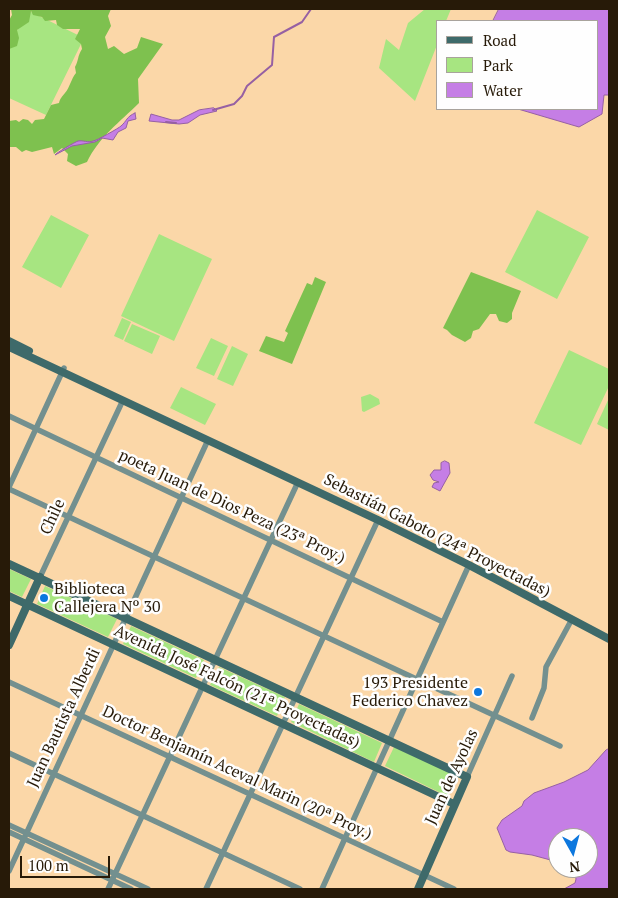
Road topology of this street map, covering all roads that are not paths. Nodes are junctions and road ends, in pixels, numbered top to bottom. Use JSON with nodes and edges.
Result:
{"nodes":[{"id":1,"x":9,"y":341,"type":"edge"},
{"id":2,"x":9,"y":347,"type":"edge"},
{"id":3,"x":63,"y":370,"type":"junction"},
{"id":4,"x":121,"y":399,"type":"junction"},
{"id":5,"x":9,"y":416,"type":"edge"},
{"id":6,"x":36,"y":429,"type":"junction"},
{"id":7,"x":208,"y":440,"type":"junction"},
{"id":8,"x":96,"y":458,"type":"junction"},
{"id":9,"x":298,"y":482,"type":"junction"},
{"id":10,"x":9,"y":488,"type":"edge"},
{"id":11,"x":181,"y":498,"type":"junction"},
{"id":12,"x":68,"y":517,"type":"junction"},
{"id":13,"x":378,"y":520,"type":"junction"},
{"id":14,"x":270,"y":540,"type":"junction"},
{"id":15,"x":154,"y":557,"type":"junction"},
{"id":16,"x":9,"y":564,"type":"edge"},
{"id":17,"x":469,"y":565,"type":"junction"},
{"id":18,"x":40,"y":577,"type":"junction"},
{"id":19,"x":351,"y":578,"type":"junction"},
{"id":20,"x":9,"y":596,"type":"edge"},
{"id":21,"x":242,"y":598,"type":"junction"},
{"id":22,"x":27,"y":605,"type":"junction"},
{"id":23,"x":126,"y":617,"type":"junction"},
{"id":24,"x":572,"y":619,"type":"junction"},
{"id":25,"x":443,"y":622,"type":"junction"},
{"id":26,"x":324,"y":636,"type":"junction"},
{"id":27,"x":609,"y":639,"type":"edge"},
{"id":28,"x":113,"y":644,"type":"junction"},
{"id":29,"x":9,"y":645,"type":"edge"},
{"id":30,"x":214,"y":659,"type":"junction"},
{"id":31,"x":512,"y":676,"type":"dead end"},
{"id":32,"x":417,"y":680,"type":"junction"},
{"id":33,"x":9,"y":682,"type":"edge"},
{"id":34,"x":202,"y":686,"type":"junction"},
{"id":35,"x":296,"y":697,"type":"junction"},
{"id":36,"x":80,"y":716,"type":"junction"},
{"id":37,"x":495,"y":716,"type":"junction"},
{"id":38,"x":532,"y":718,"type":"dead end"},
{"id":39,"x":283,"y":724,"type":"junction"},
{"id":40,"x":389,"y":740,"type":"junction"},
{"id":41,"x":560,"y":746,"type":"dead end"},
{"id":42,"x":9,"y":753,"type":"edge"},
{"id":43,"x":169,"y":757,"type":"junction"},
{"id":44,"x":377,"y":768,"type":"junction"},
{"id":45,"x":53,"y":775,"type":"junction"},
{"id":46,"x":467,"y":777,"type":"junction"},
{"id":47,"x":250,"y":794,"type":"junction"},
{"id":48,"x":454,"y":804,"type":"junction"},
{"id":49,"x":142,"y":816,"type":"junction"},
{"id":50,"x":9,"y":825,"type":"edge"},
{"id":51,"x":9,"y":832,"type":"edge"},
{"id":52,"x":25,"y":836,"type":"junction"},
{"id":53,"x":345,"y":838,"type":"junction"},
{"id":54,"x":223,"y":853,"type":"junction"},
{"id":55,"x":9,"y":871,"type":"edge"},
{"id":56,"x":115,"y":874,"type":"junction"},
{"id":57,"x":424,"y":875,"type":"junction"},
{"id":58,"x":112,"y":880,"type":"junction"},
{"id":59,"x":417,"y":888,"type":"edge"},
{"id":60,"x":108,"y":889,"type":"edge"},
{"id":61,"x":131,"y":889,"type":"edge"},
{"id":62,"x":148,"y":889,"type":"edge"},
{"id":63,"x":206,"y":889,"type":"edge"},
{"id":64,"x":300,"y":889,"type":"edge"},
{"id":65,"x":322,"y":889,"type":"edge"},
{"id":66,"x":454,"y":889,"type":"edge"}],
"edges":[{"from":1,"to":3,"type":"main road"},
{"from":2,"to":3,"type":"main road"},
{"from":3,"to":4,"type":"main road"},
{"from":3,"to":6,"type":"street"},
{"from":4,"to":7,"type":"main road"},
{"from":4,"to":8,"type":"street","name":"Chile"},
{"from":5,"to":6,"type":"street","name":"poeta Juan de Dios Peza (23ª Proy.)"},
{"from":6,"to":8,"type":"street","name":"poeta Juan de Dios Peza (23ª Proy.)"},
{"from":6,"to":10,"type":"street"},
{"from":7,"to":9,"type":"main road","name":"Sebastián Gaboto (24ª Proyectadas)"},
{"from":7,"to":11,"type":"street","name":"Juan Bautista Alberdi"},
{"from":8,"to":11,"type":"street","name":"poeta Juan de Dios Peza (23ª Proy.)"},
{"from":8,"to":12,"type":"street","name":"Chile"},
{"from":9,"to":13,"type":"main road","name":"Sebastián Gaboto (24ª Proyectadas)"},
{"from":9,"to":14,"type":"street"},
{"from":10,"to":12,"type":"street"},
{"from":11,"to":14,"type":"street","name":"poeta Juan de Dios Peza (23ª Proy.)"},
{"from":11,"to":15,"type":"street","name":"Juan Bautista Alberdi"},
{"from":12,"to":15,"type":"street"},
{"from":12,"to":18,"type":"street","name":"Chile"},
{"from":13,"to":17,"type":"main road","name":"Sebastián Gaboto (24ª Proyectadas)"},
{"from":13,"to":19,"type":"street"},
{"from":14,"to":19,"type":"street","name":"poeta Juan de Dios Peza (23ª Proy.)"},
{"from":14,"to":21,"type":"street"},
{"from":15,"to":21,"type":"street"},
{"from":15,"to":23,"type":"street","name":"Juan Bautista Alberdi"},
{"from":16,"to":18,"type":"main road","name":"Avenida José Falcón (21ª Proyectadas)"},
{"from":17,"to":24,"type":"main road","name":"Sebastián Gaboto (24ª Proyectadas)"},
{"from":17,"to":25,"type":"street"},
{"from":18,"to":22,"type":"main road","name":"Chile"},
{"from":18,"to":23,"type":"main road","name":"Avenida José Falcón (21ª Proyectadas)"},
{"from":19,"to":25,"type":"street","name":"poeta Juan de Dios Peza (23ª Proy.)"},
{"from":19,"to":26,"type":"street"},
{"from":20,"to":22,"type":"main road","name":"Avenida José Falcón (21ª Proyectadas)"},
{"from":21,"to":26,"type":"street"},
{"from":21,"to":30,"type":"street"},
{"from":22,"to":28,"type":"main road","name":"Avenida José Falcón (21ª Proyectadas)"},
{"from":22,"to":29,"type":"main road","name":"Chile"},
{"from":23,"to":28,"type":"street","name":"Juan Bautista Alberdi"},
{"from":23,"to":30,"type":"main road","name":"Avenida José Falcón (21ª Proyectadas)"},
{"from":24,"to":27,"type":"main road","name":"Sebastián Gaboto (24ª Proyectadas)"},
{"from":24,"to":38,"type":"street"},
{"from":25,"to":32,"type":"street"},
{"from":26,"to":32,"type":"street"},
{"from":26,"to":35,"type":"street"},
{"from":28,"to":34,"type":"main road","name":"Avenida José Falcón (21ª Proyectadas)"},
{"from":28,"to":36,"type":"street","name":"Juan Bautista Alberdi"},
{"from":30,"to":34,"type":"street"},
{"from":30,"to":35,"type":"main road","name":"Avenida José Falcón (21ª Proyectadas)"},
{"from":31,"to":37,"type":"street","name":"Juan de Ayolas"},
{"from":32,"to":37,"type":"street"},
{"from":32,"to":40,"type":"street"},
{"from":33,"to":36,"type":"street","name":"Doctor Benjamín Aceval Marin (20ª Proy.)"},
{"from":34,"to":39,"type":"main road","name":"Avenida José Falcón (21ª Proyectadas)"},
{"from":34,"to":43,"type":"street"},
{"from":35,"to":39,"type":"street"},
{"from":35,"to":40,"type":"main road","name":"Avenida José Falcón (21ª Proyectadas)"},
{"from":36,"to":43,"type":"street","name":"Doctor Benjamín Aceval Marin (20ª Proy.)"},
{"from":36,"to":45,"type":"street","name":"Juan Bautista Alberdi"},
{"from":37,"to":41,"type":"street"},
{"from":37,"to":46,"type":"street","name":"Juan de Ayolas"},
{"from":39,"to":44,"type":"main road","name":"Avenida José Falcón (21ª Proyectadas)"},
{"from":39,"to":47,"type":"street"},
{"from":40,"to":44,"type":"street"},
{"from":40,"to":46,"type":"main road","name":"Avenida José Falcón (21ª Proyectadas)"},
{"from":42,"to":45,"type":"street"},
{"from":43,"to":47,"type":"street","name":"Doctor Benjamín Aceval Marin (20ª Proy.)"},
{"from":43,"to":49,"type":"street"},
{"from":44,"to":48,"type":"main road","name":"Avenida José Falcón (21ª Proyectadas)"},
{"from":44,"to":53,"type":"street"},
{"from":45,"to":49,"type":"street"},
{"from":45,"to":52,"type":"street","name":"Juan Bautista Alberdi"},
{"from":46,"to":48,"type":"main road","name":"Juan de Ayolas"},
{"from":47,"to":53,"type":"street","name":"Doctor Benjamín Aceval Marin (20ª Proy.)"},
{"from":47,"to":54,"type":"street"},
{"from":48,"to":57,"type":"main road","name":"Juan de Ayolas"},
{"from":49,"to":54,"type":"street"},
{"from":49,"to":56,"type":"street"},
{"from":50,"to":52,"type":"street"},
{"from":51,"to":52,"type":"street"},
{"from":52,"to":55,"type":"street","name":"Juan Bautista Alberdi"},
{"from":52,"to":56,"type":"street"},
{"from":52,"to":58,"type":"street"},
{"from":53,"to":57,"type":"street","name":"Doctor Benjamín Aceval Marin (20ª Proy.)"},
{"from":53,"to":65,"type":"street"},
{"from":54,"to":63,"type":"street"},
{"from":54,"to":64,"type":"street"},
{"from":56,"to":58,"type":"street"},
{"from":56,"to":62,"type":"street"},
{"from":57,"to":59,"type":"main road","name":"Juan de Ayolas"},
{"from":57,"to":66,"type":"street","name":"Doctor Benjamín Aceval Marin (20ª Proy.)"},
{"from":58,"to":60,"type":"street"},
{"from":58,"to":61,"type":"street"}]}
